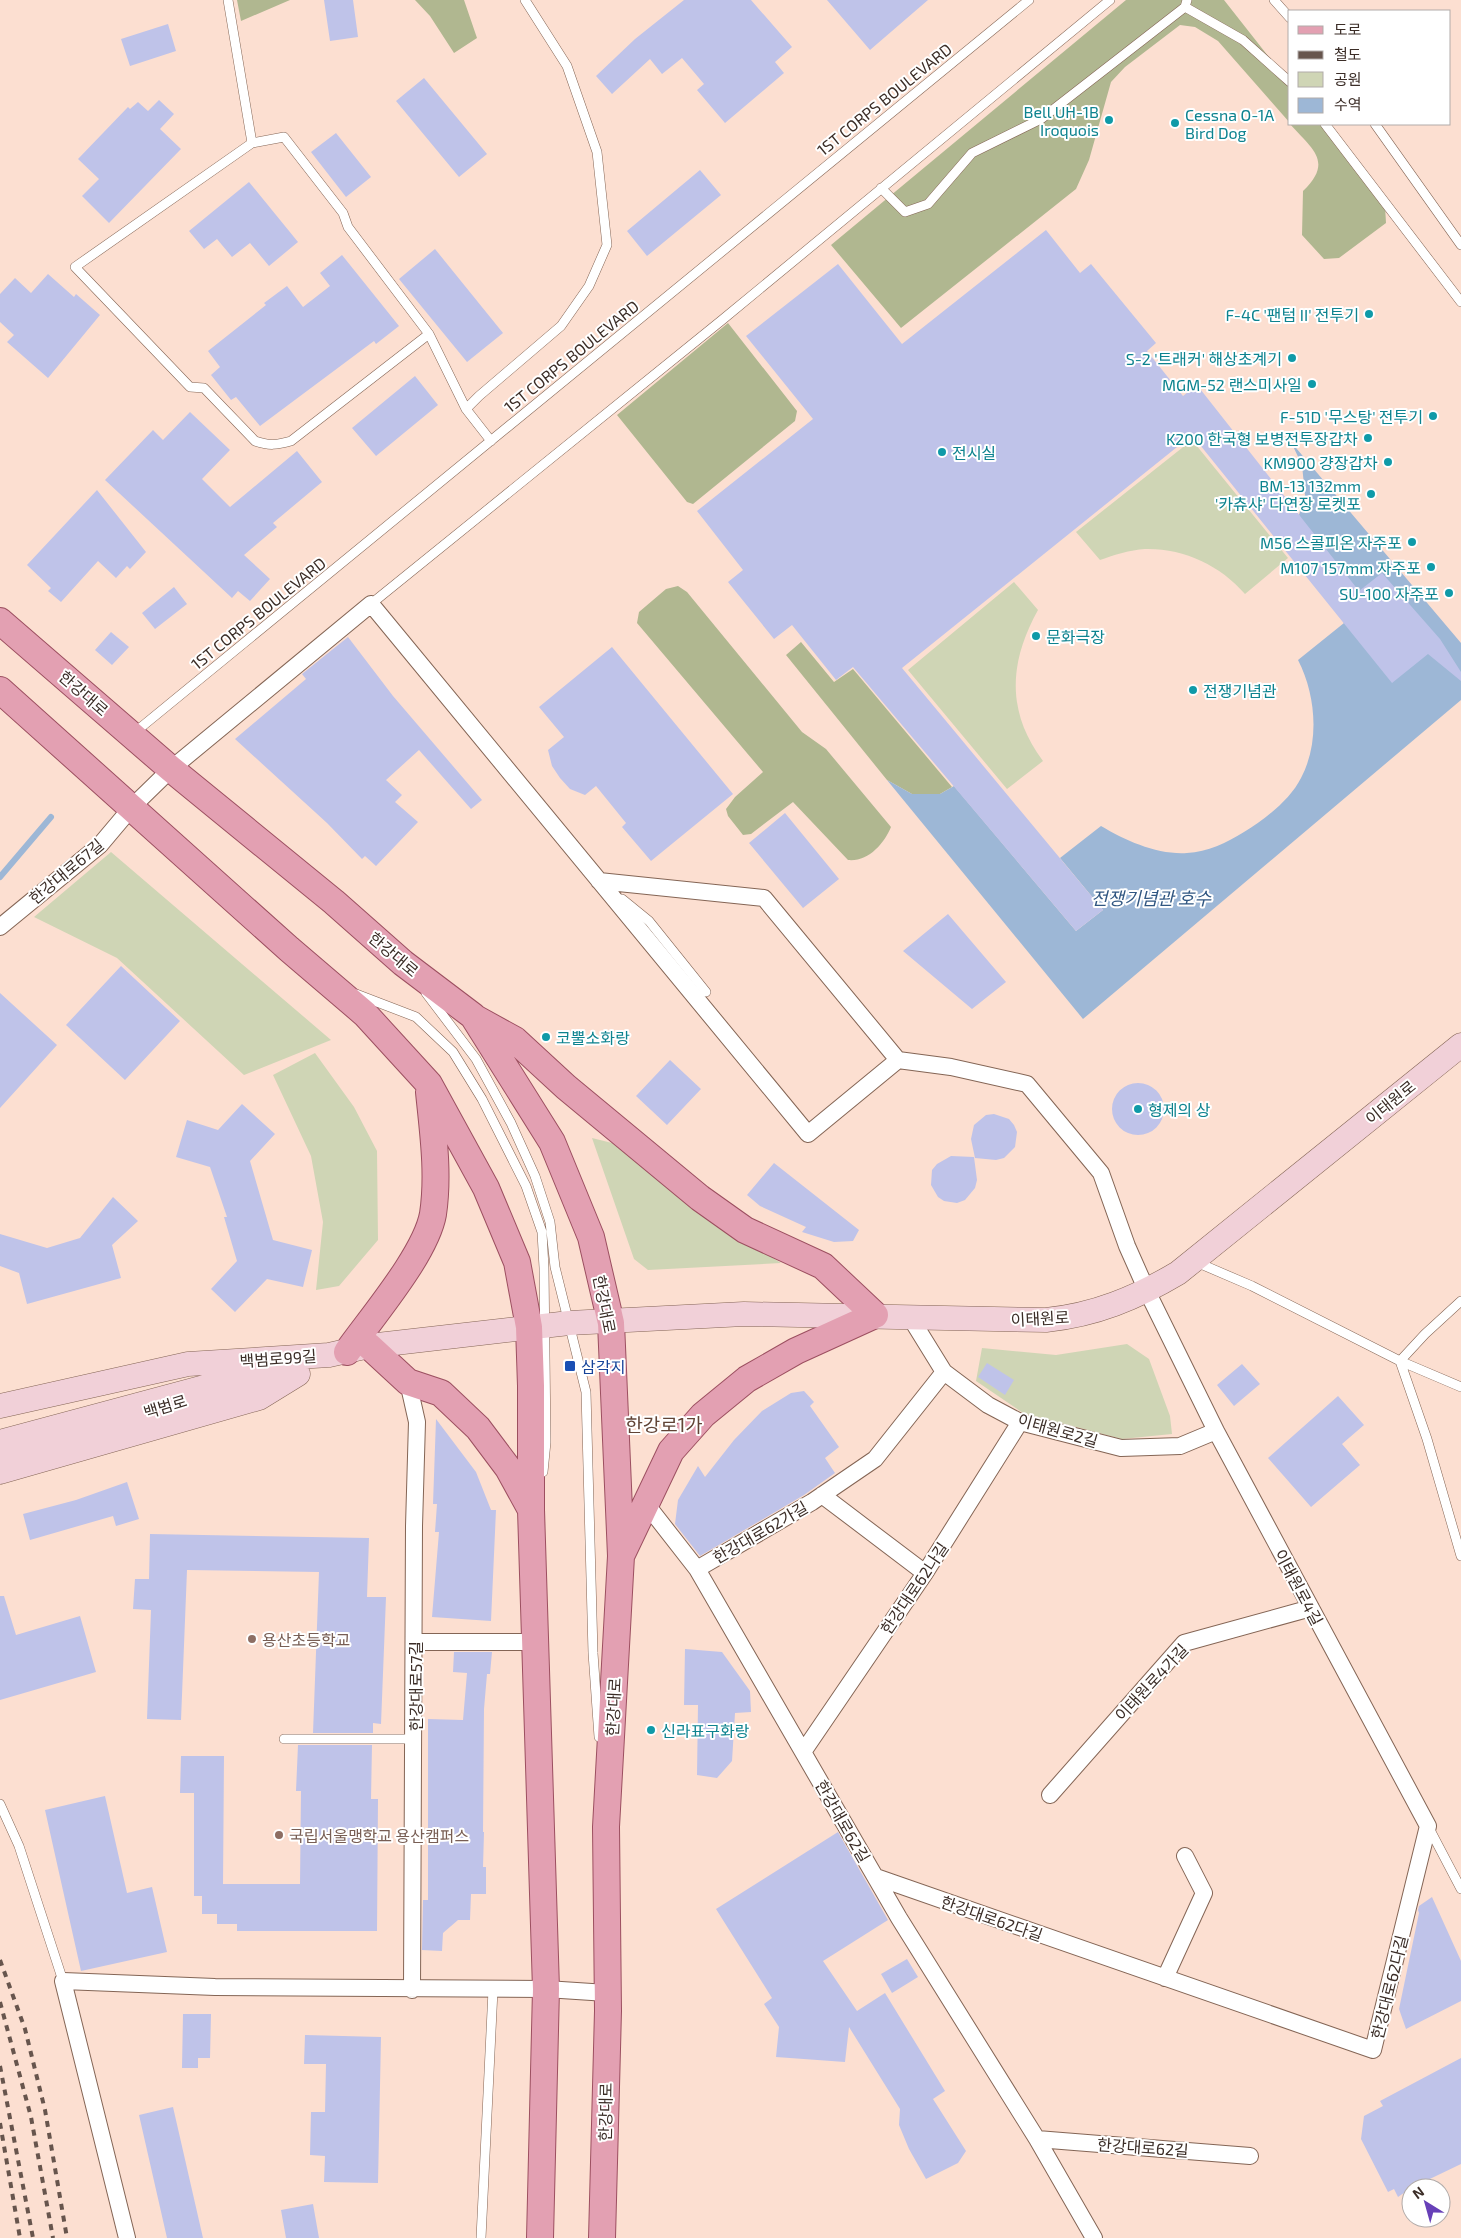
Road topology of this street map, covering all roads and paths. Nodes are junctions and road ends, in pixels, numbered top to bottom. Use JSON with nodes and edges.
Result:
{"nodes":[{"id":1,"x":228,"y":0,"type":"edge"},
{"id":2,"x":525,"y":0,"type":"edge"},
{"id":3,"x":1029,"y":0,"type":"edge"},
{"id":4,"x":1110,"y":0,"type":"edge"},
{"id":5,"x":1274,"y":0,"type":"edge"},
{"id":6,"x":1186,"y":3,"type":"edge"},
{"id":7,"x":1288,"y":16,"type":"edge"},
{"id":8,"x":1288,"y":80,"type":"edge"},
{"id":9,"x":1326,"y":125,"type":"edge"},
{"id":10,"x":1376,"y":125,"type":"edge"},
{"id":11,"x":252,"y":143,"type":"junction"},
{"id":12,"x":880,"y":188,"type":"junction"},
{"id":13,"x":1461,"y":245,"type":"edge"},
{"id":14,"x":1461,"y":302,"type":"edge"},
{"id":15,"x":429,"y":334,"type":"junction"},
{"id":16,"x":466,"y":409,"type":"junction"},
{"id":17,"x":491,"y":441,"type":"junction"},
{"id":18,"x":370,"y":604,"type":"junction"},
{"id":19,"x":0,"y":621,"type":"edge"},
{"id":20,"x":0,"y":690,"type":"edge"},
{"id":21,"x":132,"y":734,"type":"junction"},
{"id":22,"x":171,"y":769,"type":"junction"},
{"id":23,"x":132,"y":807,"type":"junction"},
{"id":24,"x":598,"y":881,"type":"junction"},
{"id":25,"x":0,"y":927,"type":"edge"},
{"id":26,"x":403,"y":963,"type":"junction"},
{"id":27,"x":328,"y":983,"type":"junction"},
{"id":28,"x":706,"y":992,"type":"dead end"},
{"id":29,"x":473,"y":1016,"type":"junction"},
{"id":30,"x":1461,"y":1044,"type":"edge"},
{"id":31,"x":898,"y":1060,"type":"junction"},
{"id":32,"x":429,"y":1084,"type":"junction"},
{"id":33,"x":1195,"y":1261,"type":"junction"},
{"id":34,"x":1147,"y":1291,"type":"junction"},
{"id":35,"x":1461,"y":1301,"type":"edge"},
{"id":36,"x":875,"y":1315,"type":"junction"},
{"id":37,"x":910,"y":1317,"type":"junction"},
{"id":38,"x":611,"y":1322,"type":"junction"},
{"id":39,"x":569,"y":1323,"type":"junction"},
{"id":40,"x":537,"y":1326,"type":"junction"},
{"id":41,"x":348,"y":1351,"type":"junction"},
{"id":42,"x":1400,"y":1361,"type":"junction"},
{"id":43,"x":944,"y":1372,"type":"junction"},
{"id":44,"x":408,"y":1382,"type":"junction"},
{"id":45,"x":1461,"y":1387,"type":"edge"},
{"id":46,"x":0,"y":1407,"type":"edge"},
{"id":47,"x":94,"y":1422,"type":"junction"},
{"id":48,"x":1020,"y":1422,"type":"junction"},
{"id":49,"x":1216,"y":1431,"type":"junction"},
{"id":50,"x":0,"y":1442,"type":"edge"},
{"id":51,"x":3,"y":1464,"type":"edge"},
{"id":52,"x":538,"y":1493,"type":"junction"},
{"id":53,"x":822,"y":1495,"type":"junction"},
{"id":54,"x":646,"y":1505,"type":"junction"},
{"id":55,"x":621,"y":1556,"type":"junction"},
{"id":56,"x":1461,"y":1556,"type":"edge"},
{"id":57,"x":697,"y":1569,"type":"junction"},
{"id":58,"x":925,"y":1573,"type":"junction"},
{"id":59,"x":1311,"y":1608,"type":"junction"},
{"id":60,"x":416,"y":1642,"type":"junction"},
{"id":61,"x":535,"y":1642,"type":"junction"},
{"id":62,"x":284,"y":1738,"type":"dead end"},
{"id":63,"x":415,"y":1739,"type":"junction"},
{"id":64,"x":803,"y":1752,"type":"junction"},
{"id":65,"x":1050,"y":1795,"type":"dead end"},
{"id":66,"x":0,"y":1804,"type":"edge"},
{"id":67,"x":1428,"y":1826,"type":"junction"},
{"id":68,"x":606,"y":1827,"type":"junction"},
{"id":69,"x":1185,"y":1856,"type":"dead end"},
{"id":70,"x":876,"y":1877,"type":"junction"},
{"id":71,"x":1461,"y":1889,"type":"edge"},
{"id":72,"x":1165,"y":1978,"type":"junction"},
{"id":73,"x":63,"y":1981,"type":"junction"},
{"id":74,"x":412,"y":1990,"type":"junction"},
{"id":75,"x":493,"y":1990,"type":"junction"},
{"id":76,"x":546,"y":1990,"type":"junction"},
{"id":77,"x":608,"y":1993,"type":"junction"},
{"id":78,"x":1037,"y":2139,"type":"junction"},
{"id":79,"x":1250,"y":2156,"type":"dead end"},
{"id":80,"x":127,"y":2238,"type":"edge"},
{"id":81,"x":481,"y":2238,"type":"edge"},
{"id":82,"x":540,"y":2238,"type":"edge"},
{"id":83,"x":602,"y":2238,"type":"edge"},
{"id":84,"x":1094,"y":2238,"type":"edge"}],
"edges":[{"from":1,"to":11,"type":"lane"},
{"from":2,"to":16,"type":"lane"},
{"from":3,"to":17,"type":"lane","name":"1ST CORPS BOULEVARD"},
{"from":4,"to":12,"type":"lane"},
{"from":5,"to":7,"type":"lane"},
{"from":6,"to":8,"type":"lane"},
{"from":6,"to":12,"type":"lane"},
{"from":9,"to":14,"type":"lane"},
{"from":10,"to":13,"type":"lane"},
{"from":11,"to":15,"type":"lane"},
{"from":11,"to":15,"type":"lane"},
{"from":12,"to":18,"type":"lane"},
{"from":15,"to":16,"type":"lane"},
{"from":16,"to":17,"type":"lane"},
{"from":17,"to":21,"type":"lane","name":"1ST CORPS BOULEVARD"},
{"from":18,"to":22,"type":"street","name":"한강대로67길"},
{"from":18,"to":24,"type":"street"},
{"from":19,"to":21,"type":"main road","name":"한강대로"},
{"from":20,"to":23,"type":"main road"},
{"from":21,"to":22,"type":"main road","name":"한강대로"},
{"from":22,"to":23,"type":"street","name":"한강대로67길"},
{"from":22,"to":26,"type":"main road","name":"한강대로"},
{"from":23,"to":25,"type":"street","name":"한강대로67길"},
{"from":23,"to":27,"type":"main road"},
{"from":24,"to":28,"type":"lane"},
{"from":24,"to":31,"type":"street"},
{"from":24,"to":31,"type":"street"},
{"from":26,"to":29,"type":"main road","name":"한강대로"},
{"from":26,"to":39,"type":"lane"},
{"from":27,"to":32,"type":"main road"},
{"from":27,"to":40,"type":"lane"},
{"from":29,"to":36,"type":"main road"},
{"from":29,"to":38,"type":"main road","name":"한강대로"},
{"from":30,"to":33,"type":"main road","name":"이태원로"},
{"from":31,"to":34,"type":"street","name":"이태원로4길"},
{"from":32,"to":40,"type":"main road"},
{"from":32,"to":41,"type":"main road"},
{"from":33,"to":34,"type":"main road","name":"이태원로"},
{"from":33,"to":42,"type":"lane"},
{"from":34,"to":37,"type":"main road","name":"이태원로"},
{"from":34,"to":49,"type":"street","name":"이태원로4길"},
{"from":35,"to":42,"type":"lane"},
{"from":36,"to":37,"type":"main road","name":"이태원로"},
{"from":36,"to":38,"type":"main road","name":"이태원로"},
{"from":36,"to":54,"type":"main road"},
{"from":37,"to":43,"type":"street","name":"이태원로2길"},
{"from":38,"to":39,"type":"main road","name":"이태원로"},
{"from":38,"to":55,"type":"main road","name":"한강대로"},
{"from":39,"to":40,"type":"main road","name":"이태원로"},
{"from":39,"to":68,"type":"lane"},
{"from":40,"to":41,"type":"main road","name":"백범로"},
{"from":40,"to":52,"type":"main road"},
{"from":41,"to":44,"type":"main road"},
{"from":41,"to":46,"type":"main road","name":"백범로99길"},
{"from":41,"to":47,"type":"main road","name":"백범로"},
{"from":41,"to":51,"type":"main road","name":"백범로99길"},
{"from":42,"to":45,"type":"lane"},
{"from":42,"to":56,"type":"lane"},
{"from":43,"to":48,"type":"street","name":"이태원로2길"},
{"from":43,"to":53,"type":"street","name":"한강대로62가길"},
{"from":44,"to":52,"type":"main road"},
{"from":44,"to":60,"type":"street","name":"한강대로57길"},
{"from":47,"to":50,"type":"main road","name":"백범로"},
{"from":47,"to":51,"type":"main road","name":"백범로"},
{"from":48,"to":49,"type":"street","name":"이태원로2길"},
{"from":48,"to":58,"type":"street","name":"한강대로62나길"},
{"from":49,"to":59,"type":"street","name":"이태원로4길"},
{"from":52,"to":61,"type":"main road"},
{"from":53,"to":57,"type":"street","name":"한강대로62가길"},
{"from":53,"to":58,"type":"street","name":"한강대로62가길"},
{"from":54,"to":55,"type":"main road"},
{"from":54,"to":57,"type":"street","name":"한강대로62길"},
{"from":55,"to":68,"type":"main road","name":"한강대로"},
{"from":57,"to":64,"type":"street","name":"한강대로62길"},
{"from":58,"to":64,"type":"street","name":"한강대로62나길"},
{"from":59,"to":65,"type":"street","name":"이태원로4가길"},
{"from":59,"to":67,"type":"street","name":"이태원로4길"},
{"from":60,"to":61,"type":"street"},
{"from":60,"to":63,"type":"street","name":"한강대로57길"},
{"from":61,"to":76,"type":"main road"},
{"from":62,"to":63,"type":"lane"},
{"from":63,"to":74,"type":"street","name":"한강대로57길"},
{"from":64,"to":70,"type":"street","name":"한강대로62길"},
{"from":66,"to":73,"type":"lane"},
{"from":67,"to":71,"type":"lane","name":"이태원로4길"},
{"from":67,"to":72,"type":"street","name":"한강대로62다길"},
{"from":68,"to":77,"type":"main road","name":"한강대로"},
{"from":69,"to":72,"type":"street"},
{"from":70,"to":72,"type":"street","name":"한강대로62다길"},
{"from":70,"to":78,"type":"street","name":"한강대로62길"},
{"from":73,"to":74,"type":"street"},
{"from":73,"to":80,"type":"street"},
{"from":74,"to":75,"type":"street"},
{"from":75,"to":76,"type":"street"},
{"from":75,"to":81,"type":"lane"},
{"from":76,"to":77,"type":"street"},
{"from":76,"to":82,"type":"main road"},
{"from":77,"to":83,"type":"main road","name":"한강대로"},
{"from":78,"to":79,"type":"street","name":"한강대로62길"},
{"from":78,"to":84,"type":"street","name":"한강대로62길"}]}
